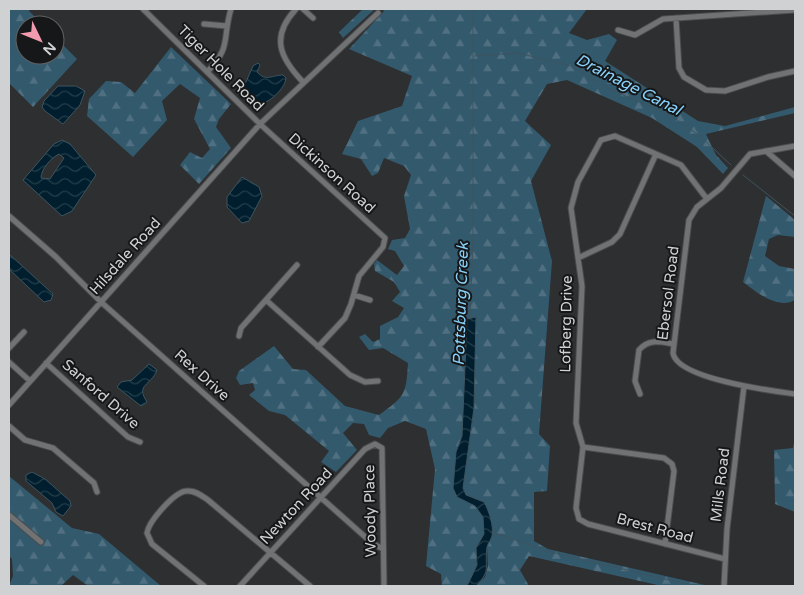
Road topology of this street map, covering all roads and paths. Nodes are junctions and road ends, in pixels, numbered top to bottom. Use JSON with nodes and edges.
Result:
{"nodes":[{"id":1,"x":143,"y":9,"type":"edge"},
{"id":2,"x":230,"y":9,"type":"edge"},
{"id":3,"x":296,"y":9,"type":"edge"},
{"id":4,"x":304,"y":9,"type":"edge"},
{"id":5,"x":795,"y":10,"type":"edge"},
{"id":6,"x":378,"y":12,"type":"dead end"},
{"id":7,"x":313,"y":18,"type":"dead end"},
{"id":8,"x":676,"y":18,"type":"junction"},
{"id":9,"x":204,"y":24,"type":"dead end"},
{"id":10,"x":227,"y":26,"type":"junction"},
{"id":11,"x":618,"y":30,"type":"dead end"},
{"id":12,"x":795,"y":71,"type":"edge"},
{"id":13,"x":207,"y":72,"type":"junction"},
{"id":14,"x":303,"y":82,"type":"junction"},
{"id":15,"x":260,"y":124,"type":"junction"},
{"id":16,"x":795,"y":146,"type":"edge"},
{"id":17,"x":766,"y":151,"type":"junction"},
{"id":18,"x":656,"y":154,"type":"junction"},
{"id":19,"x":795,"y":176,"type":"edge"},
{"id":20,"x":707,"y":199,"type":"junction"},
{"id":21,"x":9,"y":216,"type":"edge"},
{"id":22,"x":578,"y":258,"type":"junction"},
{"id":23,"x":298,"y":265,"type":"dead end"},
{"id":24,"x":354,"y":295,"type":"junction"},
{"id":25,"x":266,"y":300,"type":"junction"},
{"id":26,"x":370,"y":300,"type":"dead end"},
{"id":27,"x":101,"y":302,"type":"junction"},
{"id":28,"x":24,"y":332,"type":"dead end"},
{"id":29,"x":238,"y":336,"type":"dead end"},
{"id":30,"x":674,"y":344,"type":"junction"},
{"id":31,"x":318,"y":347,"type":"junction"},
{"id":32,"x":9,"y":348,"type":"edge"},
{"id":33,"x":9,"y":362,"type":"edge"},
{"id":34,"x":46,"y":363,"type":"junction"},
{"id":35,"x":30,"y":381,"type":"junction"},
{"id":36,"x":378,"y":381,"type":"dead end"},
{"id":37,"x":744,"y":386,"type":"junction"},
{"id":38,"x":640,"y":394,"type":"dead end"},
{"id":39,"x":795,"y":394,"type":"edge"},
{"id":40,"x":9,"y":405,"type":"edge"},
{"id":41,"x":9,"y":426,"type":"edge"},
{"id":42,"x":140,"y":442,"type":"dead end"},
{"id":43,"x":371,"y":445,"type":"joint"},
{"id":44,"x":583,"y":447,"type":"junction"},
{"id":45,"x":97,"y":492,"type":"dead end"},
{"id":46,"x":321,"y":498,"type":"junction"},
{"id":47,"x":9,"y":515,"type":"edge"},
{"id":48,"x":579,"y":519,"type":"joint"},
{"id":49,"x":41,"y":542,"type":"dead end"},
{"id":50,"x":665,"y":544,"type":"junction"},
{"id":51,"x":383,"y":549,"type":"junction"},
{"id":52,"x":270,"y":553,"type":"junction"},
{"id":53,"x":725,"y":559,"type":"junction"},
{"id":54,"x":204,"y":586,"type":"edge"},
{"id":55,"x":240,"y":586,"type":"edge"},
{"id":56,"x":310,"y":586,"type":"edge"},
{"id":57,"x":384,"y":586,"type":"edge"},
{"id":58,"x":724,"y":586,"type":"edge"}],
"edges":[{"from":1,"to":13,"type":"street","name":"Tiger Hole Road"},
{"from":2,"to":10,"type":"street"},
{"from":3,"to":14,"type":"street"},
{"from":4,"to":7,"type":"street"},
{"from":5,"to":8,"type":"street"},
{"from":6,"to":14,"type":"street","name":"Hilsdale Road"},
{"from":8,"to":11,"type":"street"},
{"from":8,"to":12,"type":"street"},
{"from":9,"to":10,"type":"street"},
{"from":10,"to":13,"type":"street"},
{"from":13,"to":15,"type":"street","name":"Tiger Hole Road"},
{"from":14,"to":15,"type":"street","name":"Hilsdale Road"},
{"from":15,"to":24,"type":"street","name":"Dickinson Road"},
{"from":15,"to":27,"type":"street","name":"Hilsdale Road"},
{"from":16,"to":17,"type":"street","name":"Ebersol Road"},
{"from":17,"to":19,"type":"street"},
{"from":17,"to":20,"type":"street","name":"Ebersol Road"},
{"from":18,"to":20,"type":"street"},
{"from":18,"to":22,"type":"street"},
{"from":18,"to":22,"type":"street","name":"Lofberg Drive"},
{"from":20,"to":30,"type":"street","name":"Ebersol Road"},
{"from":21,"to":27,"type":"street","name":"Rex Drive"},
{"from":22,"to":44,"type":"street","name":"Lofberg Drive"},
{"from":23,"to":25,"type":"street"},
{"from":24,"to":26,"type":"street"},
{"from":24,"to":31,"type":"street"},
{"from":25,"to":29,"type":"street"},
{"from":25,"to":31,"type":"street"},
{"from":27,"to":34,"type":"street","name":"Hilsdale Road"},
{"from":27,"to":46,"type":"street","name":"Rex Drive"},
{"from":28,"to":32,"type":"street"},
{"from":30,"to":37,"type":"street","name":"Ebersol Road"},
{"from":30,"to":38,"type":"street"},
{"from":31,"to":36,"type":"street"},
{"from":33,"to":35,"type":"street"},
{"from":34,"to":35,"type":"street","name":"Hilsdale Road"},
{"from":34,"to":42,"type":"street","name":"Sanford Drive"},
{"from":35,"to":40,"type":"street","name":"Hilsdale Road"},
{"from":37,"to":39,"type":"street","name":"Ebersol Road"},
{"from":37,"to":53,"type":"street","name":"Mills Road"},
{"from":41,"to":45,"type":"street"},
{"from":43,"to":46,"type":"street","name":"Newton Road"},
{"from":43,"to":51,"type":"street","name":"Woody Place"},
{"from":44,"to":48,"type":"street","name":"Lofberg Drive"},
{"from":44,"to":50,"type":"street"},
{"from":46,"to":51,"type":"street","name":"Rex Drive"},
{"from":46,"to":52,"type":"street","name":"Newton Road"},
{"from":47,"to":49,"type":"street"},
{"from":48,"to":50,"type":"street","name":"Brest Road"},
{"from":50,"to":53,"type":"street","name":"Brest Road"},
{"from":51,"to":57,"type":"street","name":"Woody Place"},
{"from":52,"to":54,"type":"street"},
{"from":52,"to":55,"type":"street","name":"Newton Road"},
{"from":52,"to":56,"type":"street"},
{"from":53,"to":58,"type":"street","name":"Mills Road"}]}
